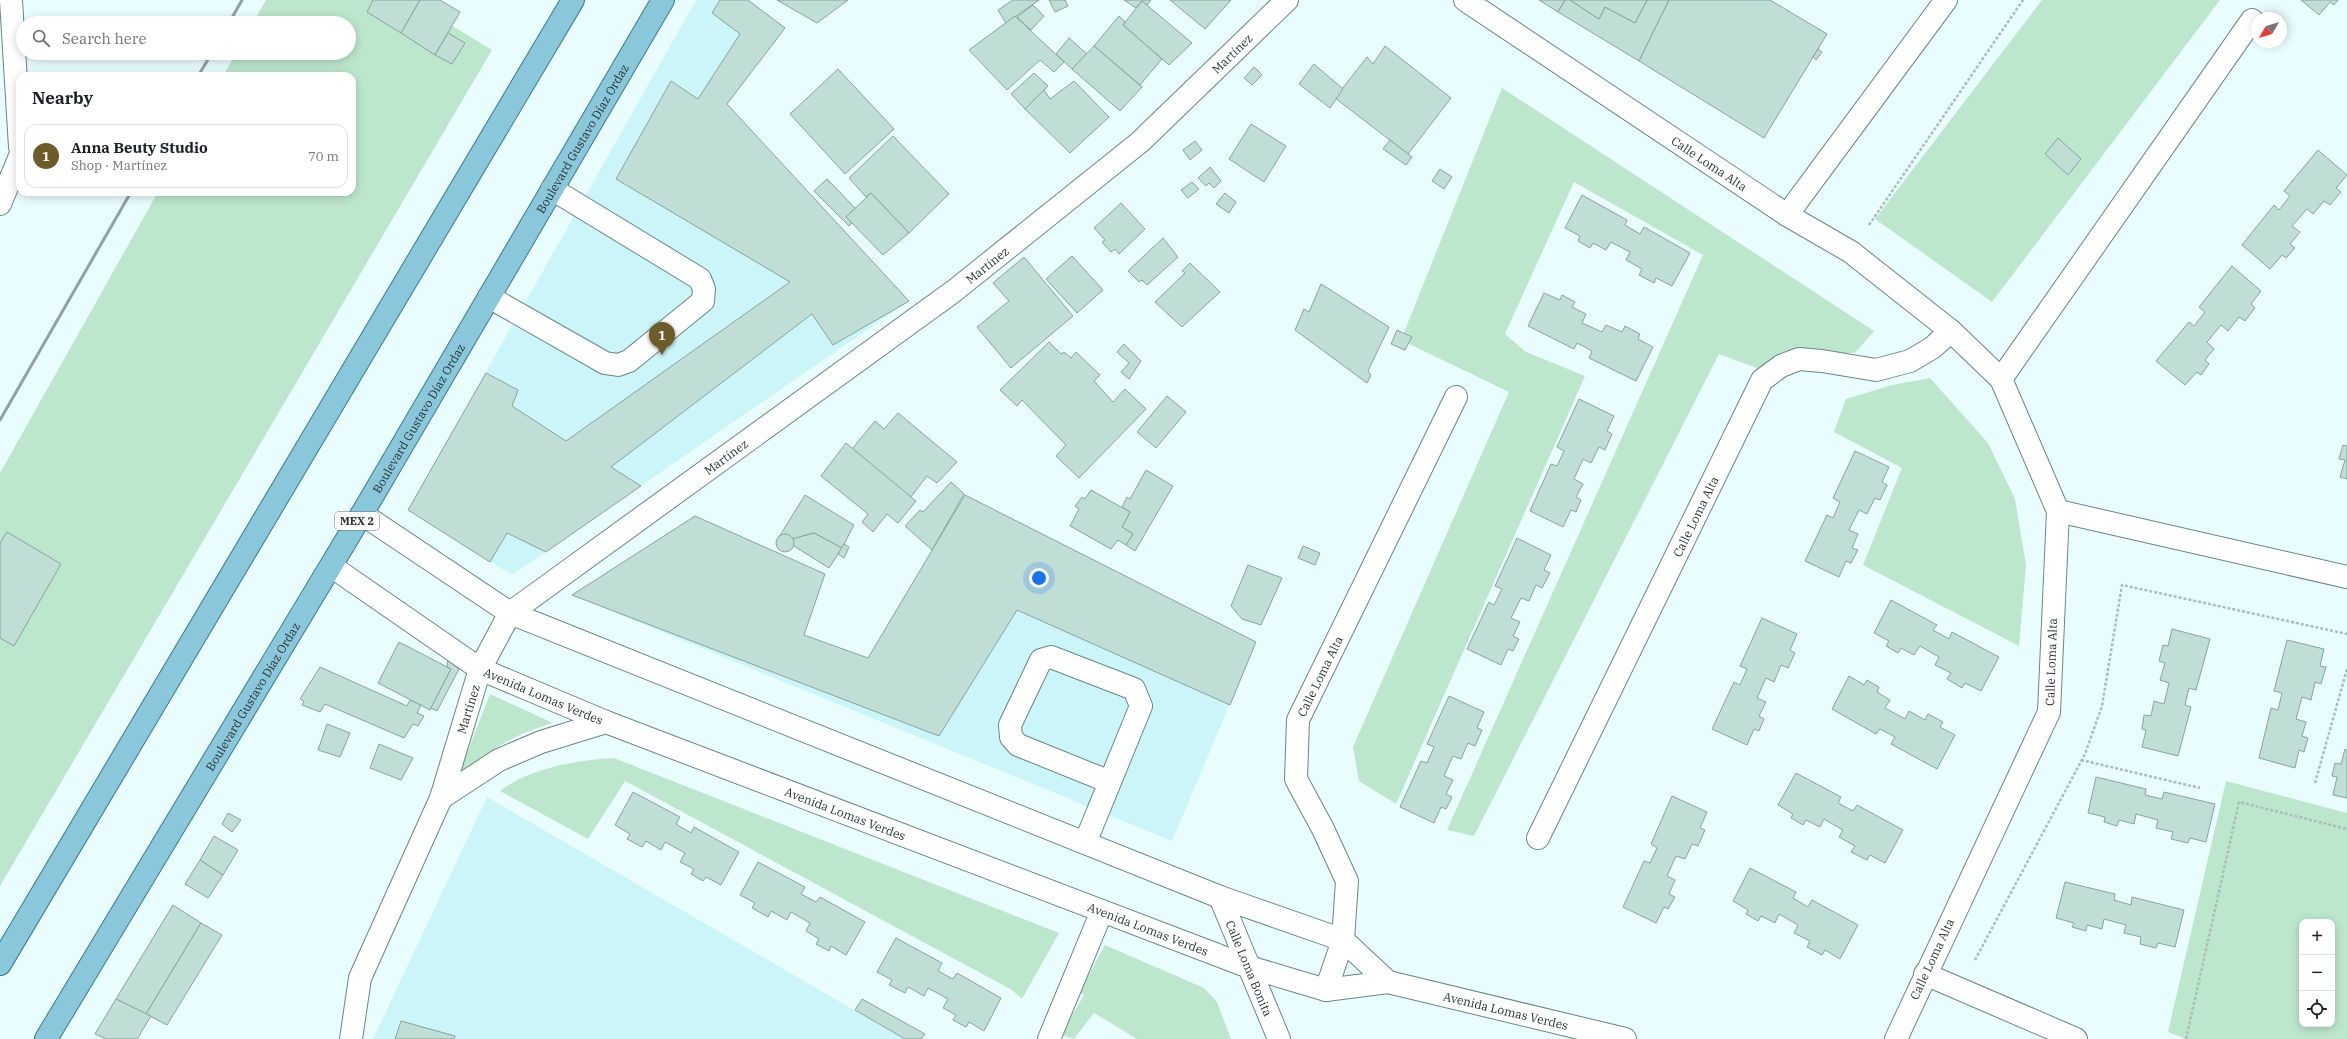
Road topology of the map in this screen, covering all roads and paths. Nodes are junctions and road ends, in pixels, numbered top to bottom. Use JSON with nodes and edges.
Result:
{"nodes":[{"id":1,"x":11,"y":0,"type":"edge"},
{"id":2,"x":573,"y":0,"type":"edge"},
{"id":3,"x":663,"y":0,"type":"edge"},
{"id":4,"x":1287,"y":0,"type":"edge"},
{"id":5,"x":1465,"y":0,"type":"edge"},
{"id":6,"x":1946,"y":0,"type":"edge"},
{"id":7,"x":2022,"y":0,"type":"edge"},
{"id":8,"x":2251,"y":21,"type":"edge"},
{"id":9,"x":16,"y":82,"type":"edge"},
{"id":10,"x":16,"y":166,"type":"edge"},
{"id":11,"x":552,"y":189,"type":"junction"},
{"id":12,"x":0,"y":204,"type":"edge"},
{"id":13,"x":1787,"y":214,"type":"junction"},
{"id":14,"x":1851,"y":252,"type":"junction"},
{"id":15,"x":489,"y":297,"type":"junction"},
{"id":16,"x":1951,"y":331,"type":"junction"},
{"id":17,"x":2001,"y":380,"type":"junction"},
{"id":18,"x":1456,"y":397,"type":"dead end"},
{"id":19,"x":2058,"y":510,"type":"junction"},
{"id":20,"x":362,"y":514,"type":"junction"},
{"id":21,"x":331,"y":566,"type":"junction"},
{"id":22,"x":2347,"y":577,"type":"edge"},
{"id":23,"x":510,"y":613,"type":"junction"},
{"id":24,"x":2347,"y":634,"type":"edge"},
{"id":25,"x":480,"y":669,"type":"junction"},
{"id":26,"x":2347,"y":669,"type":"edge"},
{"id":27,"x":606,"y":722,"type":"junction"},
{"id":28,"x":2081,"y":760,"type":"junction"},
{"id":29,"x":1110,"y":782,"type":"junction"},
{"id":30,"x":2315,"y":783,"type":"dead end"},
{"id":31,"x":2200,"y":788,"type":"dead end"},
{"id":32,"x":442,"y":798,"type":"junction"},
{"id":33,"x":2347,"y":829,"type":"edge"},
{"id":34,"x":1538,"y":838,"type":"dead end"},
{"id":35,"x":1085,"y":843,"type":"junction"},
{"id":36,"x":1220,"y":897,"type":"junction"},
{"id":37,"x":1102,"y":910,"type":"junction"},
{"id":38,"x":1343,"y":940,"type":"junction"},
{"id":39,"x":0,"y":964,"type":"edge"},
{"id":40,"x":1249,"y":967,"type":"junction"},
{"id":41,"x":1925,"y":974,"type":"junction"},
{"id":42,"x":1388,"y":982,"type":"junction"},
{"id":43,"x":1960,"y":988,"type":"junction"},
{"id":44,"x":1326,"y":990,"type":"junction"},
{"id":45,"x":46,"y":1039,"type":"edge"},
{"id":46,"x":351,"y":1039,"type":"edge"},
{"id":47,"x":1048,"y":1039,"type":"edge"},
{"id":48,"x":1279,"y":1039,"type":"edge"},
{"id":49,"x":1625,"y":1039,"type":"edge"},
{"id":50,"x":1896,"y":1039,"type":"edge"},
{"id":51,"x":2076,"y":1039,"type":"edge"},
{"id":52,"x":2186,"y":1039,"type":"edge"}],
"edges":[{"from":1,"to":9,"type":"street"},
{"from":2,"to":39,"type":"main road"},
{"from":3,"to":11,"type":"main road","name":"Boulevard Gustavo Díaz Ordaz","number":"MEX 2"},
{"from":4,"to":23,"type":"street","name":"Martínez"},
{"from":5,"to":13,"type":"street","name":"Calle Loma Alta"},
{"from":6,"to":13,"type":"street"},
{"from":7,"to":14,"type":"path"},
{"from":8,"to":17,"type":"street"},
{"from":10,"to":12,"type":"street"},
{"from":11,"to":15,"type":"main road","name":"Boulevard Gustavo Díaz Ordaz","number":"MEX 2"},
{"from":11,"to":15,"type":"street"},
{"from":13,"to":14,"type":"street","name":"Calle Loma Alta"},
{"from":14,"to":16,"type":"street","name":"Calle Loma Alta"},
{"from":15,"to":20,"type":"main road","name":"Boulevard Gustavo Díaz Ordaz","number":"MEX 2"},
{"from":16,"to":17,"type":"street","name":"Calle Loma Alta"},
{"from":16,"to":34,"type":"street","name":"Calle Loma Alta"},
{"from":17,"to":19,"type":"street","name":"Calle Loma Alta"},
{"from":18,"to":38,"type":"street","name":"Calle Loma Alta"},
{"from":19,"to":22,"type":"street"},
{"from":19,"to":41,"type":"street","name":"Calle Loma Alta"},
{"from":20,"to":21,"type":"main road","name":"Boulevard Gustavo Díaz Ordaz","number":"MEX 2"},
{"from":20,"to":23,"type":"street","name":"Avenida Lomas Verdes"},
{"from":21,"to":25,"type":"street","name":"Avenida Lomas Verdes"},
{"from":21,"to":45,"type":"main road","name":"Boulevard Gustavo Díaz Ordaz","number":"MEX 2"},
{"from":23,"to":25,"type":"street","name":"Martínez"},
{"from":23,"to":35,"type":"street","name":"Avenida Lomas Verdes"},
{"from":24,"to":28,"type":"path"},
{"from":25,"to":27,"type":"street","name":"Avenida Lomas Verdes"},
{"from":25,"to":32,"type":"street","name":"Martínez"},
{"from":26,"to":30,"type":"path"},
{"from":27,"to":32,"type":"street"},
{"from":27,"to":37,"type":"street","name":"Avenida Lomas Verdes"},
{"from":28,"to":31,"type":"path"},
{"from":28,"to":43,"type":"path"},
{"from":29,"to":29,"type":"street"},
{"from":29,"to":35,"type":"street"},
{"from":32,"to":46,"type":"street","name":"Martínez"},
{"from":33,"to":52,"type":"path"},
{"from":35,"to":36,"type":"street","name":"Avenida Lomas Verdes"},
{"from":36,"to":38,"type":"street","name":"Avenida Lomas Verdes"},
{"from":36,"to":40,"type":"street","name":"Calle Loma Bonita"},
{"from":37,"to":40,"type":"street","name":"Avenida Lomas Verdes"},
{"from":37,"to":47,"type":"street"},
{"from":38,"to":42,"type":"street","name":"Avenida Lomas Verdes"},
{"from":38,"to":44,"type":"street","name":"Calle Loma Alta"},
{"from":40,"to":44,"type":"street","name":"Avenida Lomas Verdes"},
{"from":40,"to":48,"type":"street","name":"Calle Loma Bonita"},
{"from":41,"to":43,"type":"street"},
{"from":41,"to":50,"type":"street","name":"Calle Loma Alta"},
{"from":42,"to":44,"type":"street","name":"Avenida Lomas Verdes"},
{"from":42,"to":49,"type":"street","name":"Avenida Lomas Verdes"},
{"from":43,"to":51,"type":"street"}]}
